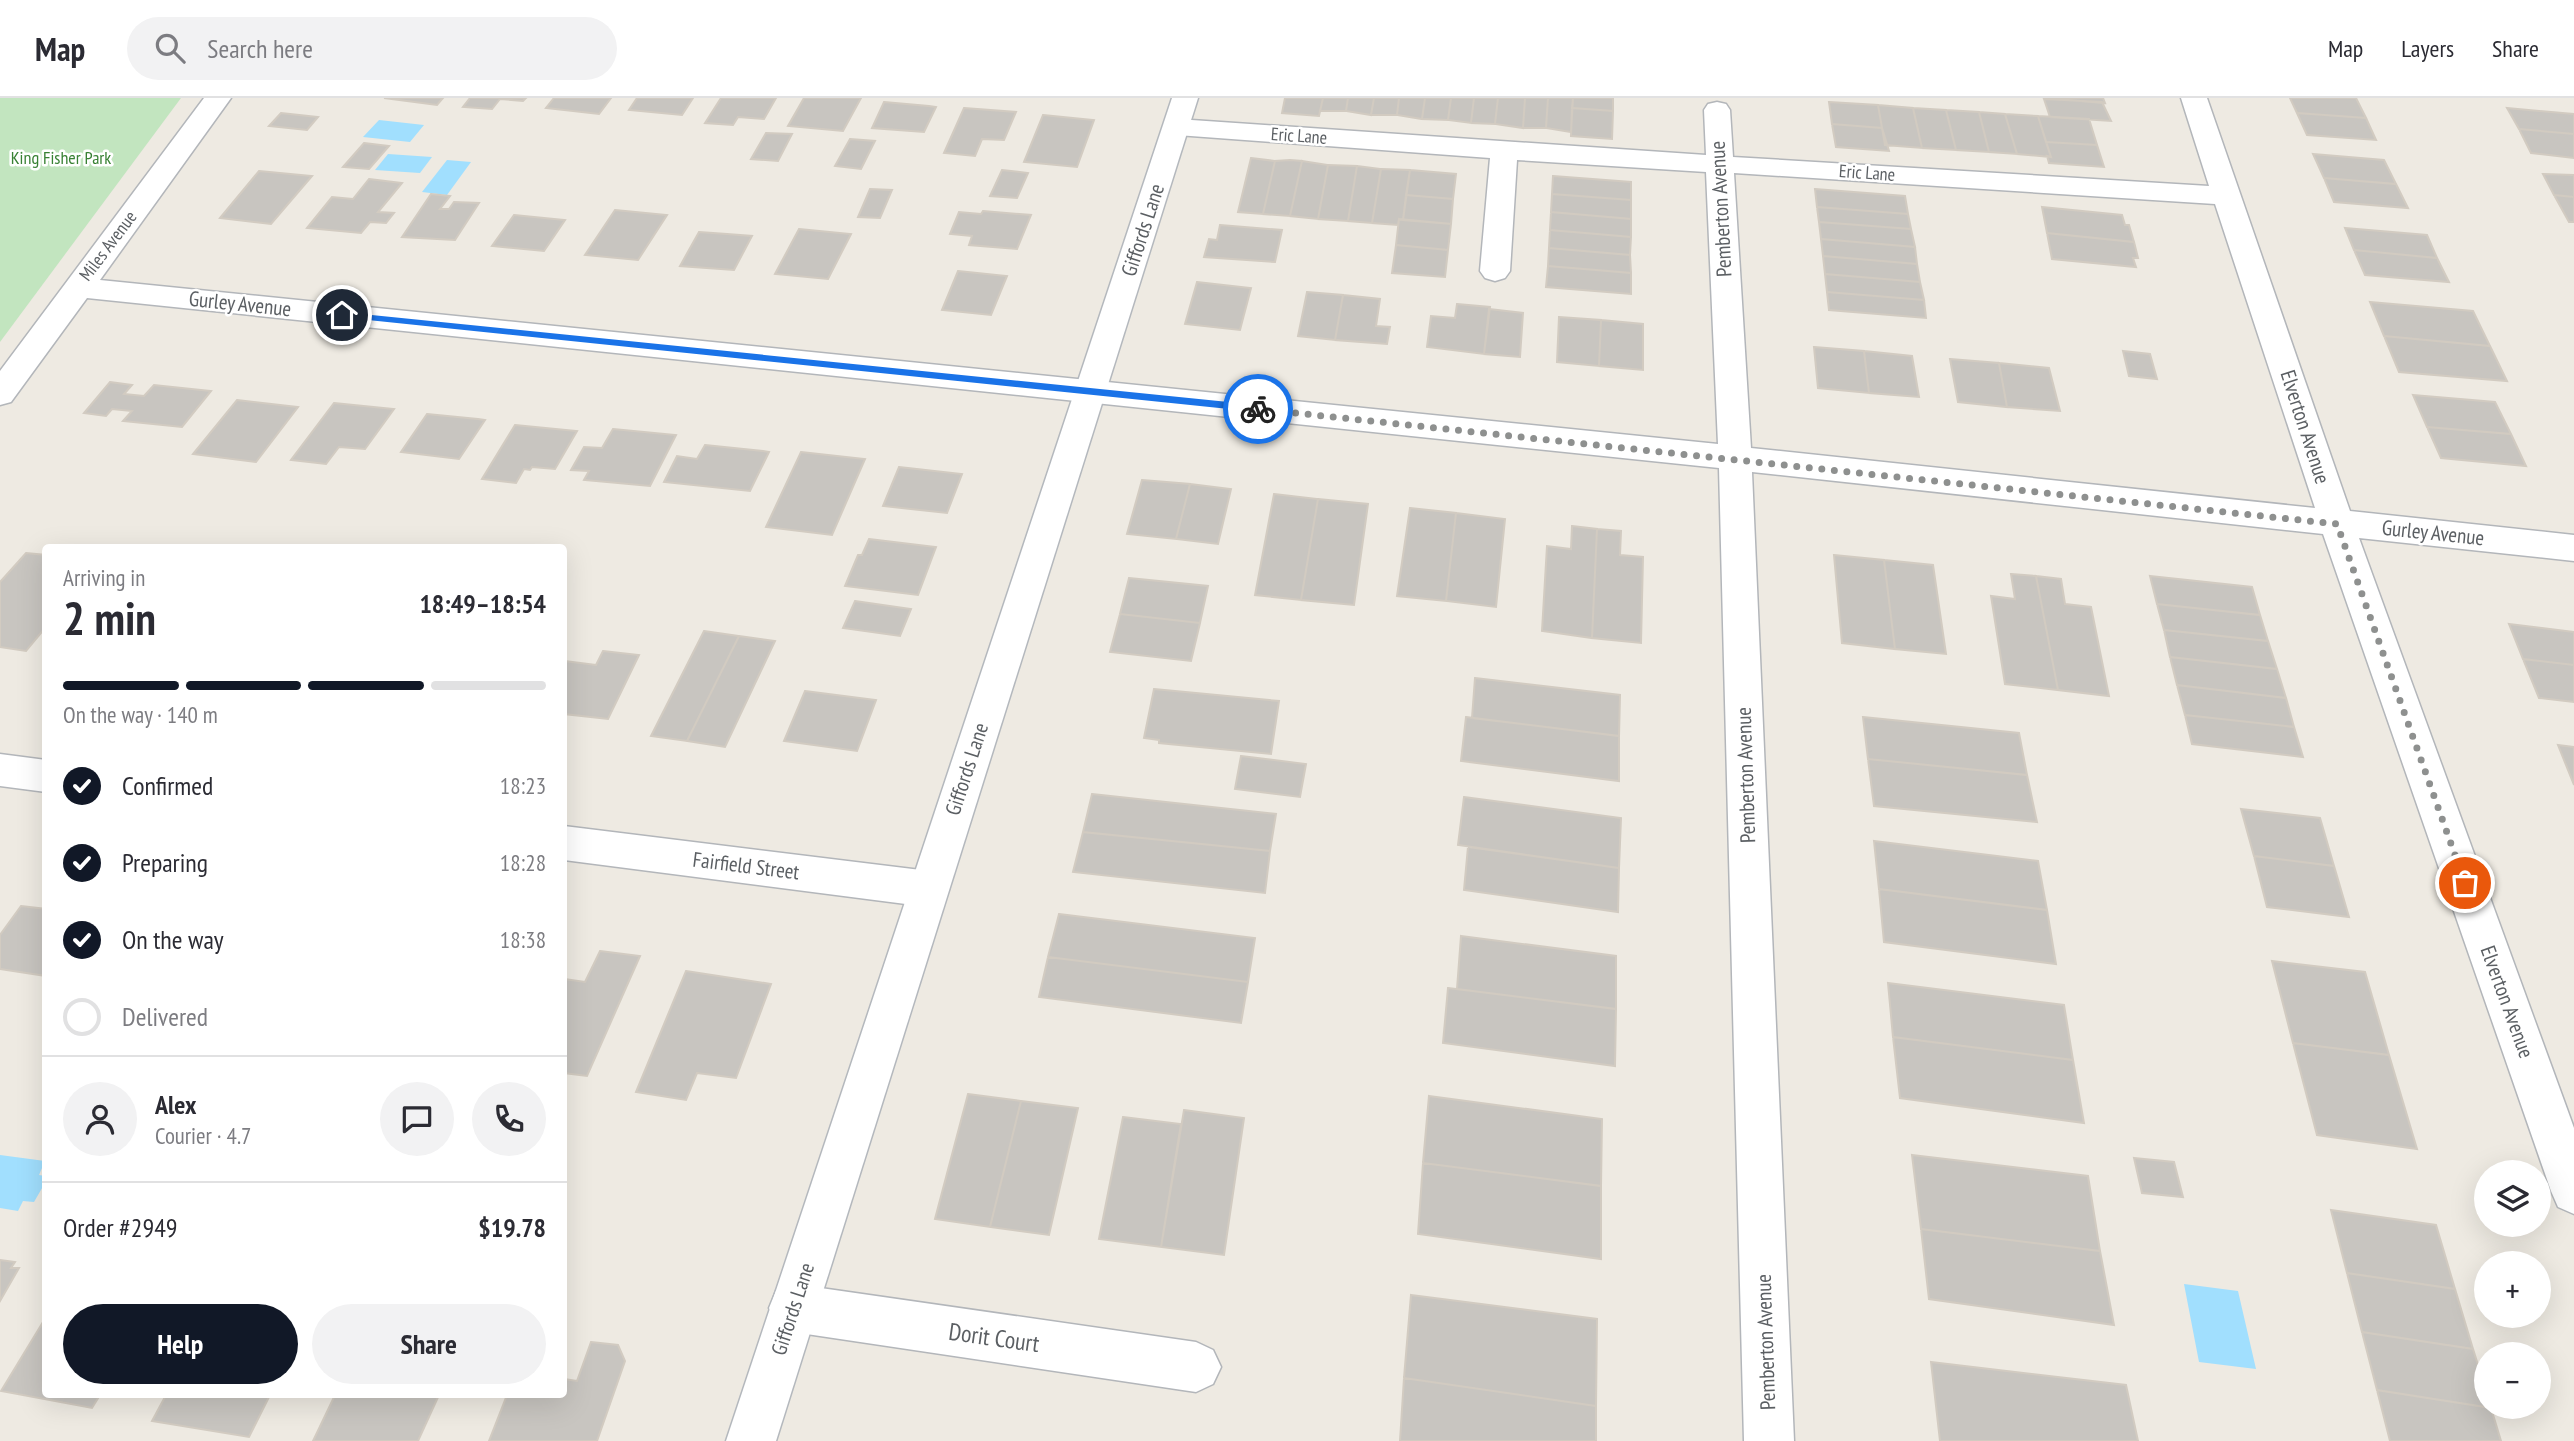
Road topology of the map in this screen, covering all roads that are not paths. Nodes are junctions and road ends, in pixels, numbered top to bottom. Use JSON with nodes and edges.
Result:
{"nodes":[{"id":1,"x":218,"y":98,"type":"edge"},
{"id":2,"x":2194,"y":98,"type":"edge"},
{"id":3,"x":1717,"y":110,"type":"dead end"},
{"id":4,"x":1181,"y":113,"type":"edge"},
{"id":5,"x":1504,"y":152,"type":"junction"},
{"id":6,"x":1718,"y":164,"type":"junction"},
{"id":7,"x":2229,"y":196,"type":"junction"},
{"id":8,"x":1495,"y":271,"type":"dead end"},
{"id":9,"x":77,"y":287,"type":"junction"},
{"id":10,"x":1090,"y":391,"type":"junction"},
{"id":11,"x":0,"y":394,"type":"edge"},
{"id":12,"x":1735,"y":458,"type":"junction"},
{"id":13,"x":2337,"y":524,"type":"junction"},
{"id":14,"x":2574,"y":548,"type":"edge"},
{"id":15,"x":0,"y":770,"type":"edge"},
{"id":16,"x":42,"y":775,"type":"edge"},
{"id":17,"x":567,"y":842,"type":"edge"},
{"id":18,"x":929,"y":890,"type":"junction"},
{"id":19,"x":2574,"y":1191,"type":"edge"},
{"id":20,"x":793,"y":1308,"type":"junction"},
{"id":21,"x":1196,"y":1367,"type":"dead end"},
{"id":22,"x":751,"y":1441,"type":"edge"},
{"id":23,"x":1769,"y":1441,"type":"edge"}],
"edges":[{"from":1,"to":9,"type":"street","name":"Miles Avenue"},
{"from":2,"to":7,"type":"street","name":"Elverton Avenue"},
{"from":3,"to":6,"type":"street","name":"Pemberton Avenue"},
{"from":4,"to":5,"type":"street","name":"Eric Lane"},
{"from":4,"to":10,"type":"street","name":"Giffords Lane"},
{"from":5,"to":6,"type":"street","name":"Eric Lane"},
{"from":5,"to":8,"type":"street"},
{"from":6,"to":7,"type":"street","name":"Eric Lane"},
{"from":6,"to":12,"type":"street","name":"Pemberton Avenue"},
{"from":7,"to":13,"type":"street","name":"Elverton Avenue"},
{"from":9,"to":10,"type":"street","name":"Gurley Avenue"},
{"from":9,"to":11,"type":"street","name":"Miles Avenue"},
{"from":10,"to":12,"type":"street","name":"Gurley Avenue"},
{"from":10,"to":18,"type":"street","name":"Giffords Lane"},
{"from":12,"to":13,"type":"street","name":"Gurley Avenue"},
{"from":12,"to":23,"type":"street","name":"Pemberton Avenue"},
{"from":13,"to":14,"type":"street","name":"Gurley Avenue"},
{"from":13,"to":19,"type":"street","name":"Elverton Avenue"},
{"from":15,"to":16,"type":"street"},
{"from":17,"to":18,"type":"street","name":"Fairfield Street"},
{"from":18,"to":20,"type":"street","name":"Giffords Lane"},
{"from":20,"to":21,"type":"street","name":"Dorit Court"},
{"from":20,"to":22,"type":"street","name":"Giffords Lane"}]}
